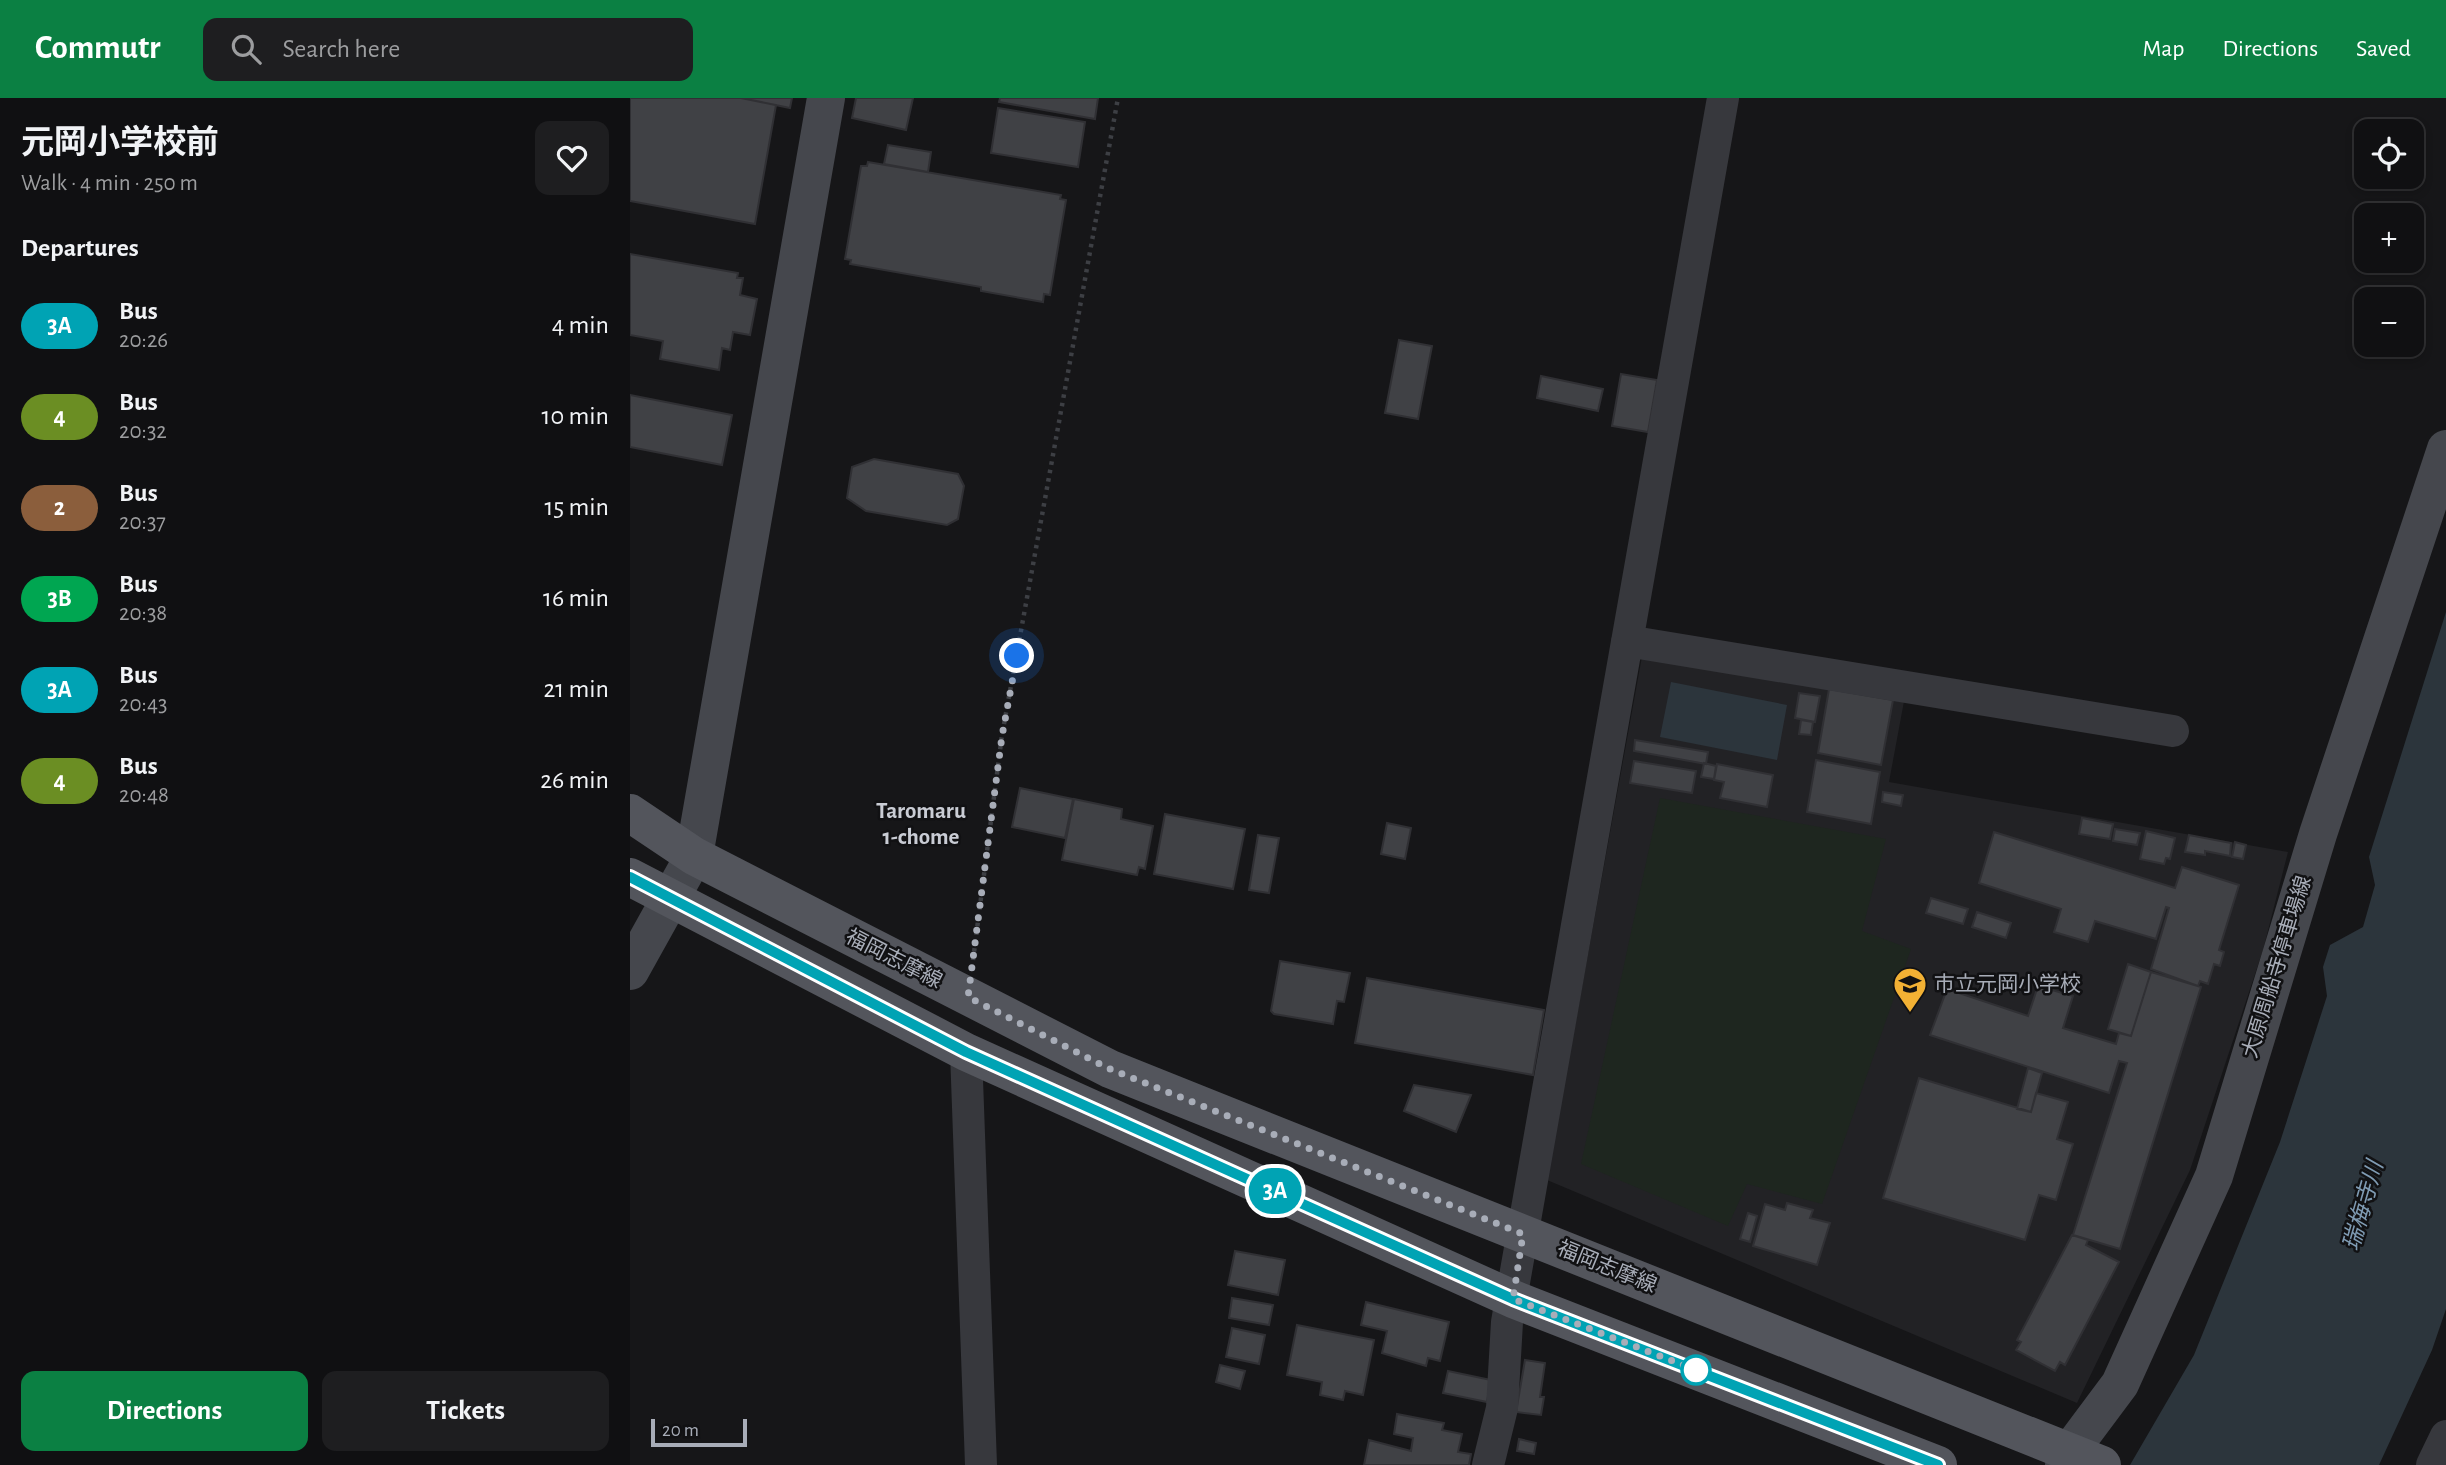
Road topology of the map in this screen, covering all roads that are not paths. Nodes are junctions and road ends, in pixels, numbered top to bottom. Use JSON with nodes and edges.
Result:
{"nodes":[{"id":1,"x":827,"y":98,"type":"edge"},
{"id":2,"x":1723,"y":98,"type":"edge"},
{"id":3,"x":2446,"y":449,"type":"edge"},
{"id":4,"x":1627,"y":641,"type":"junction"},
{"id":5,"x":2173,"y":731,"type":"dead end"},
{"id":6,"x":630,"y":813,"type":"edge"},
{"id":7,"x":694,"y":856,"type":"junction"},
{"id":8,"x":630,"y":877,"type":"edge"},
{"id":9,"x":669,"y":898,"type":"junction"},
{"id":10,"x":630,"y":971,"type":"edge"},
{"id":11,"x":966,"y":1052,"type":"junction"},
{"id":12,"x":1523,"y":1234,"type":"junction"},
{"id":13,"x":1513,"y":1299,"type":"junction"},
{"id":14,"x":2446,"y":1436,"type":"edge"},
{"id":15,"x":2079,"y":1460,"type":"edge"},
{"id":16,"x":981,"y":1465,"type":"edge"},
{"id":17,"x":1488,"y":1465,"type":"edge"},
{"id":18,"x":1938,"y":1465,"type":"edge"},
{"id":19,"x":2432,"y":1465,"type":"edge"}],
"edges":[{"from":1,"to":7,"type":"main road"},
{"from":2,"to":4,"type":"street"},
{"from":3,"to":15,"type":"main road","name":"大原周船寺停車場線"},
{"from":4,"to":5,"type":"street"},
{"from":4,"to":12,"type":"street"},
{"from":6,"to":7,"type":"main road","name":"福岡志摩線"},
{"from":7,"to":9,"type":"main road"},
{"from":7,"to":12,"type":"main road","name":"福岡志摩線"},
{"from":8,"to":9,"type":"main road"},
{"from":9,"to":10,"type":"main road"},
{"from":9,"to":11,"type":"main road"},
{"from":11,"to":13,"type":"main road"},
{"from":11,"to":16,"type":"street"},
{"from":12,"to":13,"type":"street"},
{"from":12,"to":15,"type":"main road","name":"福岡志摩線"},
{"from":13,"to":17,"type":"street"},
{"from":13,"to":18,"type":"main road"},
{"from":14,"to":19,"type":"street"}]}
